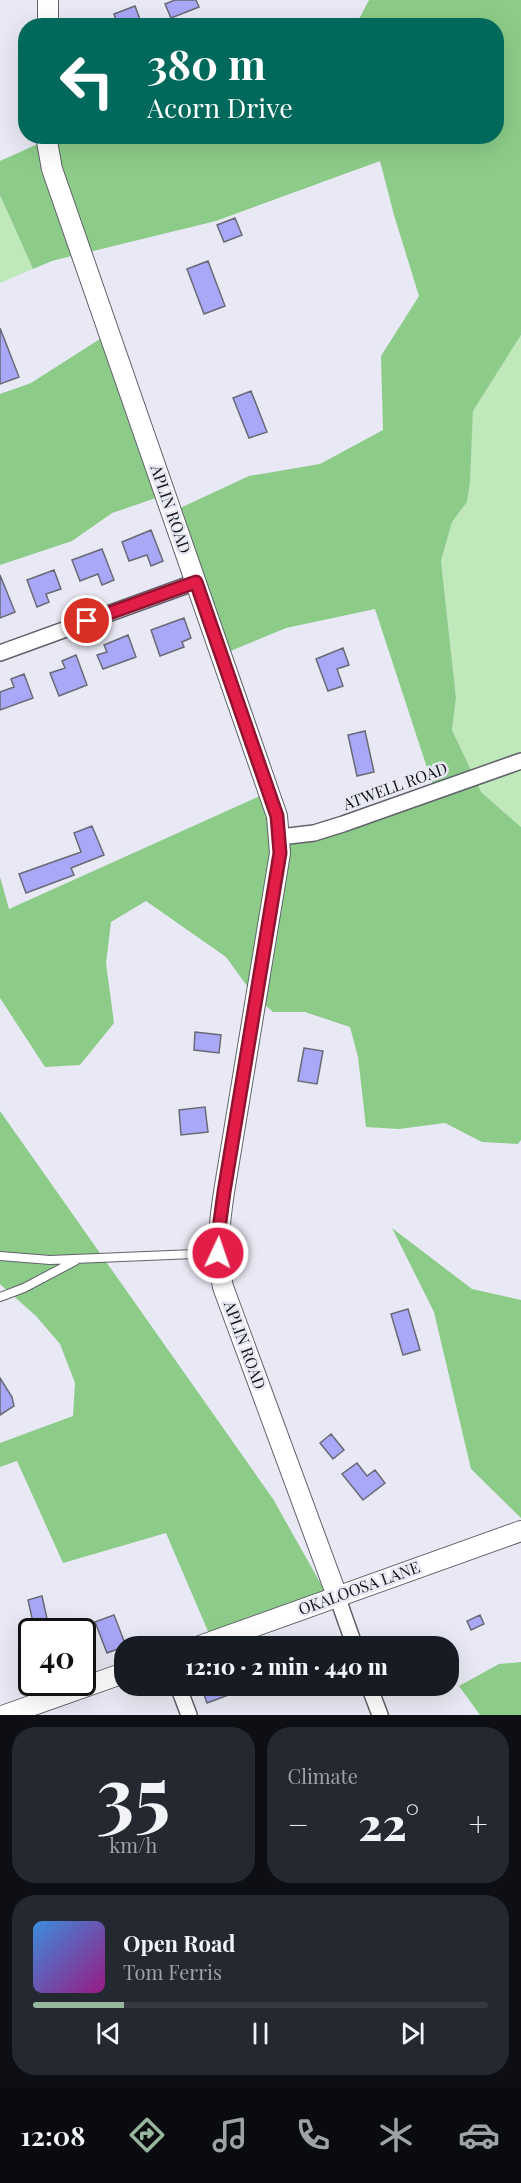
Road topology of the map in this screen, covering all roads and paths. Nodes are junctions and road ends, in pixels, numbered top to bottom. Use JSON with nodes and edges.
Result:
{"nodes":[{"id":1,"x":48,"y":0,"type":"edge"},
{"id":2,"x":48,"y":18,"type":"edge"},
{"id":3,"x":47,"y":144,"type":"edge"},
{"id":4,"x":196,"y":582,"type":"junction"},
{"id":5,"x":0,"y":652,"type":"edge"},
{"id":6,"x":521,"y":761,"type":"edge"},
{"id":7,"x":280,"y":837,"type":"junction"},
{"id":8,"x":218,"y":1253,"type":"junction"},
{"id":9,"x":0,"y":1256,"type":"edge"},
{"id":10,"x":78,"y":1259,"type":"junction"},
{"id":11,"x":0,"y":1297,"type":"edge"},
{"id":12,"x":521,"y":1531,"type":"edge"},
{"id":13,"x":337,"y":1596,"type":"junction"},
{"id":14,"x":227,"y":1636,"type":"edge"},
{"id":15,"x":351,"y":1636,"type":"edge"},
{"id":16,"x":114,"y":1677,"type":"edge"},
{"id":17,"x":182,"y":1696,"type":"edge"},
{"id":18,"x":373,"y":1696,"type":"edge"},
{"id":19,"x":5,"y":1715,"type":"edge"},
{"id":20,"x":189,"y":1715,"type":"edge"},
{"id":21,"x":380,"y":1715,"type":"edge"}],
"edges":[{"from":1,"to":2,"type":"street"},
{"from":3,"to":4,"type":"street","name":"APLIN ROAD"},
{"from":4,"to":5,"type":"street"},
{"from":4,"to":7,"type":"street","name":"APLIN ROAD"},
{"from":6,"to":7,"type":"street","name":"ATWELL ROAD"},
{"from":7,"to":8,"type":"street","name":"APLIN ROAD"},
{"from":8,"to":10,"type":"lane"},
{"from":8,"to":13,"type":"street","name":"APLIN ROAD"},
{"from":9,"to":10,"type":"lane"},
{"from":10,"to":11,"type":"lane"},
{"from":12,"to":13,"type":"street","name":"OKALOOSA LANE"},
{"from":13,"to":14,"type":"street","name":"OKALOOSA LANE"},
{"from":13,"to":15,"type":"street","name":"APLIN ROAD"},
{"from":16,"to":19,"type":"street"},
{"from":17,"to":20,"type":"street"},
{"from":18,"to":21,"type":"street"}]}
